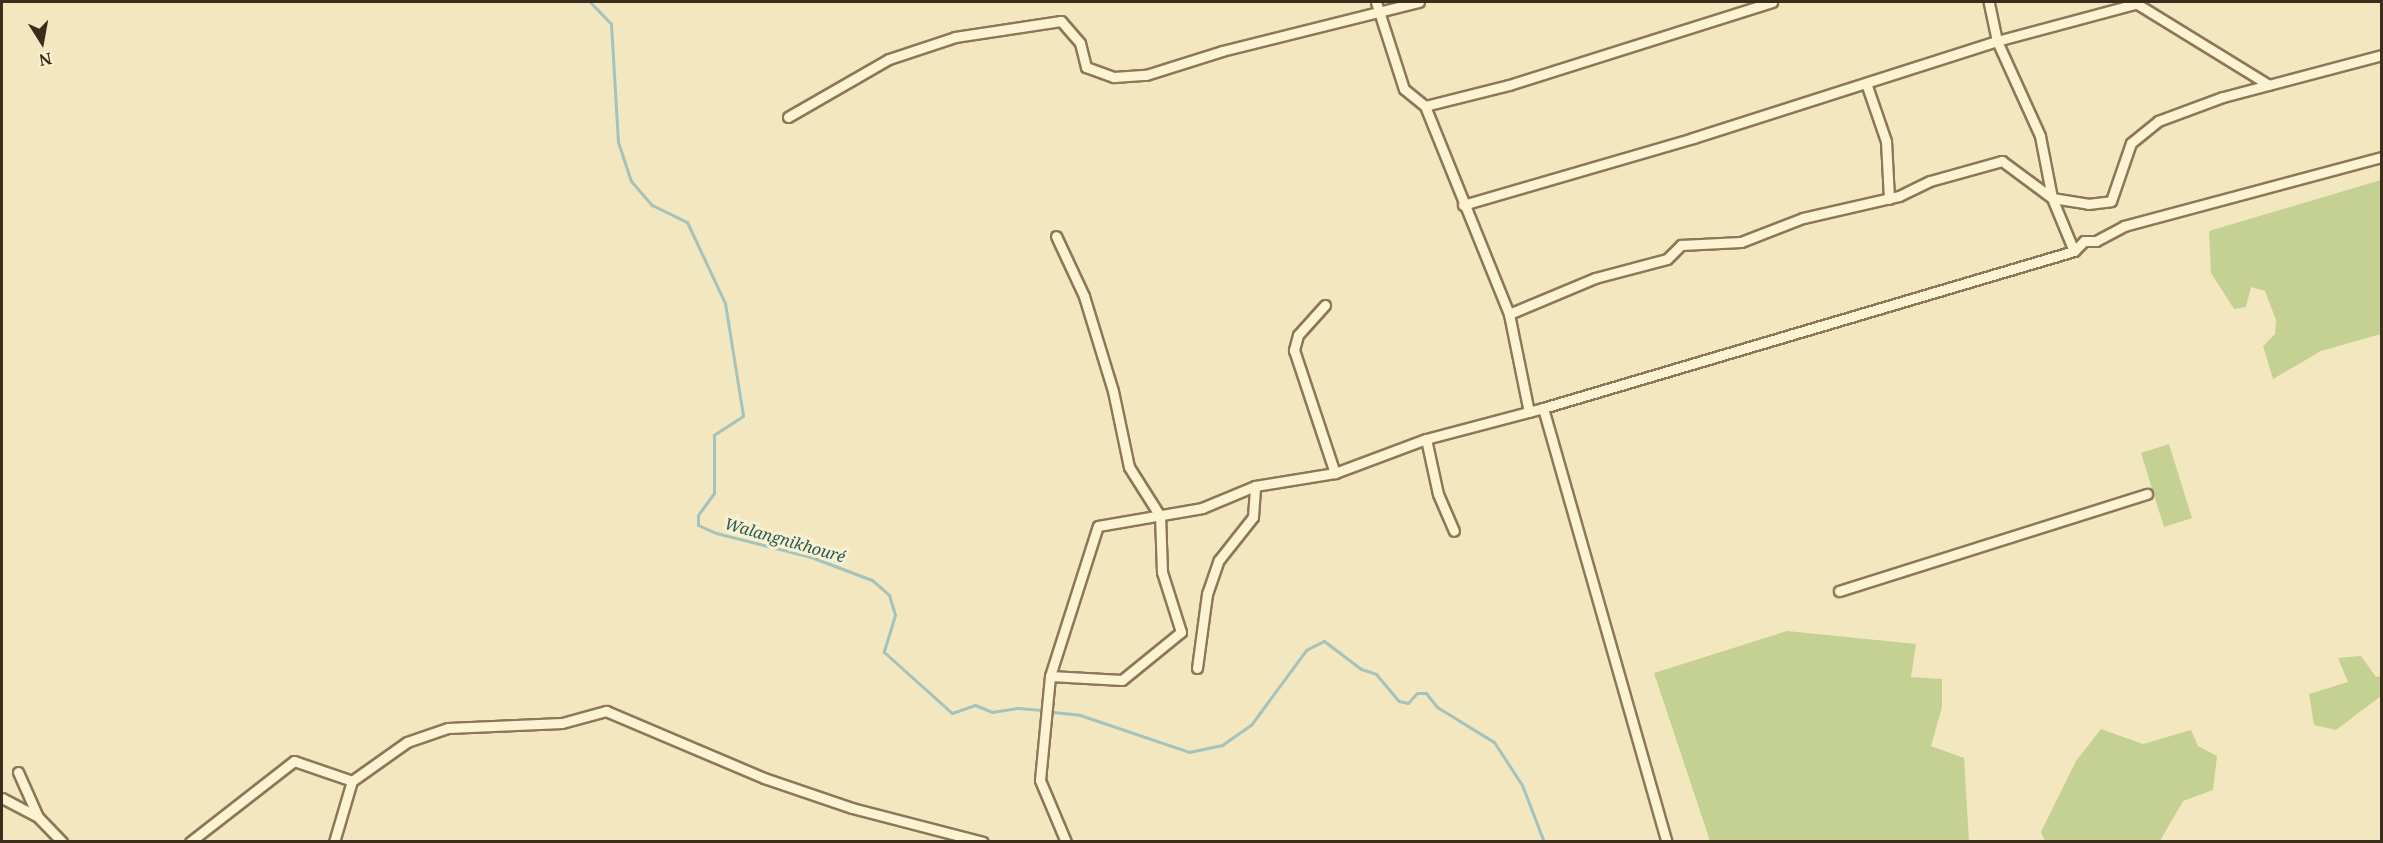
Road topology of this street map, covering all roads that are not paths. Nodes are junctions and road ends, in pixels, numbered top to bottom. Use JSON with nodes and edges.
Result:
{"nodes":[{"id":1,"x":1376,"y":2,"type":"edge"},
{"id":2,"x":1419,"y":2,"type":"edge"},
{"id":3,"x":1772,"y":2,"type":"edge"},
{"id":4,"x":1989,"y":2,"type":"edge"},
{"id":5,"x":2135,"y":3,"type":"edge"},
{"id":6,"x":1380,"y":13,"type":"junction"},
{"id":7,"x":1997,"y":41,"type":"junction"},
{"id":8,"x":2382,"y":55,"type":"edge"},
{"id":9,"x":1866,"y":83,"type":"junction"},
{"id":10,"x":2269,"y":85,"type":"junction"},
{"id":11,"x":1425,"y":106,"type":"junction"},
{"id":12,"x":788,"y":117,"type":"dead end"},
{"id":13,"x":2382,"y":157,"type":"edge"},
{"id":14,"x":2052,"y":198,"type":"junction"},
{"id":15,"x":1889,"y":199,"type":"junction"},
{"id":16,"x":1463,"y":205,"type":"junction"},
{"id":17,"x":1056,"y":236,"type":"dead end"},
{"id":18,"x":2074,"y":251,"type":"junction"},
{"id":19,"x":1324,"y":305,"type":"dead end"},
{"id":20,"x":1509,"y":314,"type":"junction"},
{"id":21,"x":1543,"y":408,"type":"junction"},
{"id":22,"x":1529,"y":412,"type":"junction"},
{"id":23,"x":1426,"y":439,"type":"junction"},
{"id":24,"x":1335,"y":473,"type":"junction"},
{"id":25,"x":1255,"y":486,"type":"junction"},
{"id":26,"x":2147,"y":494,"type":"dead end"},
{"id":27,"x":1160,"y":516,"type":"junction"},
{"id":28,"x":1454,"y":531,"type":"dead end"},
{"id":29,"x":1839,"y":591,"type":"dead end"},
{"id":30,"x":1197,"y":668,"type":"dead end"},
{"id":31,"x":1050,"y":676,"type":"junction"},
{"id":32,"x":18,"y":772,"type":"dead end"},
{"id":33,"x":352,"y":781,"type":"junction"},
{"id":34,"x":2,"y":798,"type":"edge"},
{"id":35,"x":38,"y":817,"type":"junction"},
{"id":36,"x":62,"y":842,"type":"edge"},
{"id":37,"x":190,"y":842,"type":"edge"},
{"id":38,"x":334,"y":842,"type":"edge"},
{"id":39,"x":983,"y":842,"type":"edge"},
{"id":40,"x":1066,"y":842,"type":"edge"},
{"id":41,"x":1667,"y":842,"type":"edge"}],
"edges":[{"from":1,"to":6,"type":"street"},
{"from":2,"to":6,"type":"street"},
{"from":3,"to":11,"type":"street"},
{"from":4,"to":7,"type":"street"},
{"from":5,"to":7,"type":"street"},
{"from":5,"to":10,"type":"street"},
{"from":6,"to":11,"type":"street"},
{"from":6,"to":12,"type":"street"},
{"from":7,"to":9,"type":"street"},
{"from":7,"to":14,"type":"street"},
{"from":8,"to":10,"type":"street"},
{"from":9,"to":15,"type":"street"},
{"from":9,"to":16,"type":"street"},
{"from":10,"to":14,"type":"street"},
{"from":11,"to":16,"type":"street"},
{"from":13,"to":18,"type":"street"},
{"from":14,"to":15,"type":"street"},
{"from":14,"to":18,"type":"street"},
{"from":15,"to":20,"type":"street"},
{"from":16,"to":20,"type":"street"},
{"from":17,"to":27,"type":"street"},
{"from":18,"to":21,"type":"street"},
{"from":19,"to":24,"type":"street"},
{"from":20,"to":22,"type":"street"},
{"from":21,"to":22,"type":"street"},
{"from":21,"to":41,"type":"street"},
{"from":22,"to":23,"type":"street"},
{"from":23,"to":24,"type":"street"},
{"from":23,"to":28,"type":"street"},
{"from":24,"to":25,"type":"street"},
{"from":25,"to":27,"type":"street"},
{"from":25,"to":30,"type":"street"},
{"from":26,"to":29,"type":"street"},
{"from":27,"to":31,"type":"street"},
{"from":27,"to":31,"type":"street"},
{"from":31,"to":40,"type":"street"},
{"from":32,"to":35,"type":"street"},
{"from":33,"to":37,"type":"street"},
{"from":33,"to":38,"type":"street"},
{"from":33,"to":39,"type":"street"},
{"from":34,"to":35,"type":"street"},
{"from":35,"to":36,"type":"street"}]}
